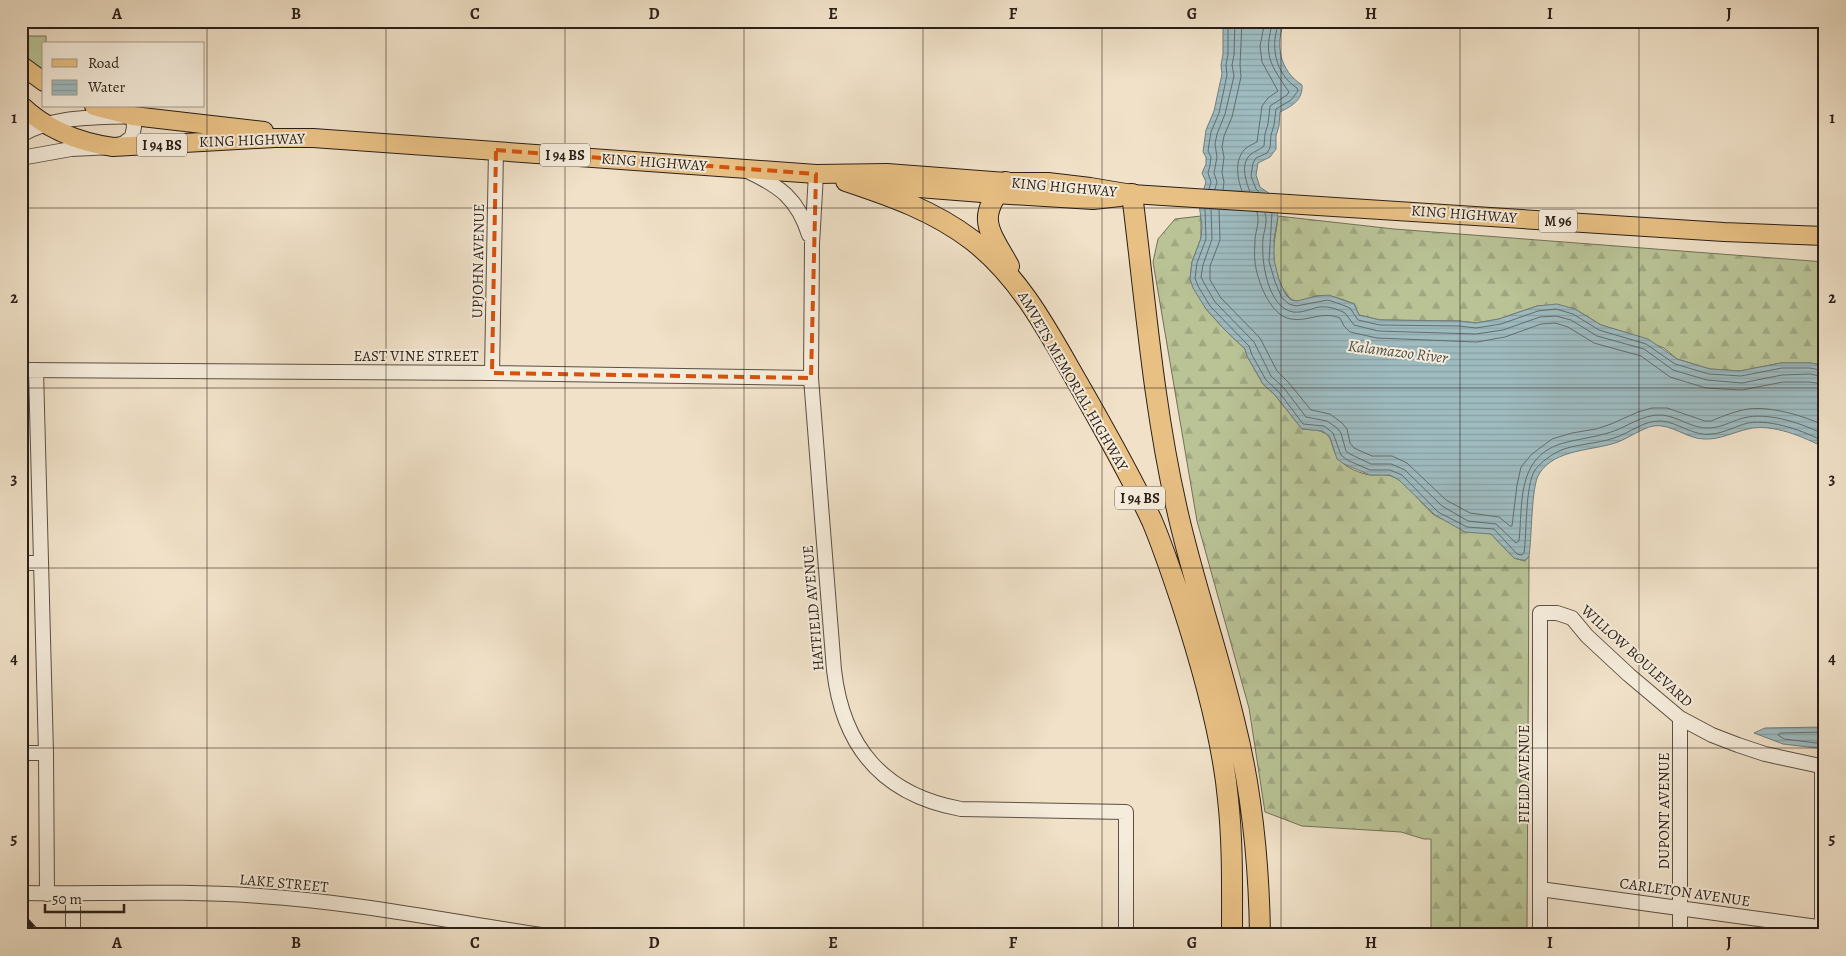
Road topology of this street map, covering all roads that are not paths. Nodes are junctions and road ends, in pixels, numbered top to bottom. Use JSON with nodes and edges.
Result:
{"nodes":[{"id":1,"x":21,"y":65,"type":"edge"},
{"id":2,"x":42,"y":81,"type":"edge"},
{"id":3,"x":21,"y":106,"type":"edge"},
{"id":4,"x":102,"y":108,"type":"edge"},
{"id":5,"x":133,"y":116,"type":"junction"},
{"id":6,"x":45,"y":124,"type":"junction"},
{"id":7,"x":21,"y":136,"type":"edge"},
{"id":8,"x":314,"y":138,"type":"junction"},
{"id":9,"x":113,"y":147,"type":"junction"},
{"id":10,"x":496,"y":150,"type":"junction"},
{"id":11,"x":21,"y":158,"type":"edge"},
{"id":12,"x":742,"y":168,"type":"junction"},
{"id":13,"x":816,"y":174,"type":"junction"},
{"id":14,"x":846,"y":180,"type":"junction"},
{"id":15,"x":1000,"y":188,"type":"junction"},
{"id":16,"x":1132,"y":194,"type":"junction"},
{"id":17,"x":1825,"y":236,"type":"edge"},
{"id":18,"x":812,"y":244,"type":"junction"},
{"id":19,"x":1033,"y":307,"type":"junction"},
{"id":20,"x":21,"y":370,"type":"edge"},
{"id":21,"x":36,"y":370,"type":"junction"},
{"id":22,"x":492,"y":373,"type":"junction"},
{"id":23,"x":811,"y":378,"type":"junction"},
{"id":24,"x":21,"y":563,"type":"edge"},
{"id":25,"x":40,"y":563,"type":"junction"},
{"id":26,"x":1540,"y":613,"type":"joint"},
{"id":27,"x":1680,"y":718,"type":"junction"},
{"id":28,"x":21,"y":753,"type":"edge"},
{"id":29,"x":46,"y":753,"type":"junction"},
{"id":30,"x":1823,"y":768,"type":"edge"},
{"id":31,"x":1230,"y":827,"type":"junction"},
{"id":32,"x":1540,"y":889,"type":"junction"},
{"id":33,"x":21,"y":894,"type":"edge"},
{"id":34,"x":46,"y":894,"type":"junction"},
{"id":35,"x":73,"y":894,"type":"junction"},
{"id":36,"x":1680,"y":908,"type":"junction"},
{"id":37,"x":1823,"y":930,"type":"edge"},
{"id":38,"x":487,"y":931,"type":"edge"},
{"id":39,"x":73,"y":935,"type":"edge"},
{"id":40,"x":541,"y":935,"type":"edge"},
{"id":41,"x":1126,"y":935,"type":"edge"},
{"id":42,"x":1232,"y":935,"type":"edge"},
{"id":43,"x":1248,"y":935,"type":"edge"},
{"id":44,"x":1260,"y":935,"type":"edge"},
{"id":45,"x":1540,"y":935,"type":"edge"},
{"id":46,"x":1680,"y":935,"type":"edge"}],
"edges":[{"from":1,"to":2,"type":"main road"},
{"from":3,"to":6,"type":"main road","name":"KING HIGHWAY","number":"I 94 BS"},
{"from":4,"to":5,"type":"main road","name":"KING HIGHWAY","number":"I 94 BS"},
{"from":5,"to":6,"type":"street"},
{"from":5,"to":8,"type":"main road","name":"KING HIGHWAY","number":"I 94 BS"},
{"from":5,"to":9,"type":"street"},
{"from":6,"to":7,"type":"street"},
{"from":6,"to":9,"type":"main road","name":"KING HIGHWAY","number":"I 94 BS"},
{"from":8,"to":9,"type":"main road","name":"KING HIGHWAY","number":"I 94 BS"},
{"from":8,"to":10,"type":"main road","name":"KING HIGHWAY","number":"I 94 BS"},
{"from":9,"to":11,"type":"street"},
{"from":10,"to":12,"type":"main road","name":"KING HIGHWAY","number":"I 94 BS"},
{"from":10,"to":22,"type":"street","name":"UPJOHN AVENUE"},
{"from":12,"to":13,"type":"main road","name":"KING HIGHWAY","number":"I 94 BS"},
{"from":12,"to":18,"type":"street"},
{"from":13,"to":14,"type":"main road","name":"KING HIGHWAY","number":"I 94 BS"},
{"from":13,"to":15,"type":"main road","name":"KING HIGHWAY","number":"I 94 BS"},
{"from":13,"to":18,"type":"street","name":"HATFIELD AVENUE"},
{"from":14,"to":15,"type":"main road","name":"KING HIGHWAY","number":"I 94 BS"},
{"from":14,"to":19,"type":"highway","name":"AMVETS MEMORIAL HIGHWAY","number":"I 94 BS"},
{"from":15,"to":16,"type":"main road","name":"KING HIGHWAY","number":"I 94 BS"},
{"from":15,"to":19,"type":"highway","number":"I 94 BS"},
{"from":16,"to":17,"type":"main road","name":"KING HIGHWAY","number":"M 96"},
{"from":16,"to":44,"type":"highway","number":"I 94 BS"},
{"from":18,"to":23,"type":"street","name":"HATFIELD AVENUE"},
{"from":19,"to":31,"type":"highway","name":"AMVETS MEMORIAL HIGHWAY","number":"I 94 BS"},
{"from":20,"to":21,"type":"street","name":"EAST VINE STREET"},
{"from":21,"to":22,"type":"street","name":"EAST VINE STREET"},
{"from":21,"to":25,"type":"street"},
{"from":22,"to":23,"type":"street","name":"EAST VINE STREET"},
{"from":23,"to":41,"type":"street","name":"HATFIELD AVENUE"},
{"from":24,"to":25,"type":"street"},
{"from":25,"to":29,"type":"street"},
{"from":26,"to":27,"type":"street","name":"WILLOW BOULEVARD"},
{"from":26,"to":32,"type":"street","name":"FIELD AVENUE"},
{"from":27,"to":30,"type":"street","name":"WILLOW BOULEVARD"},
{"from":27,"to":36,"type":"street","name":"DUPONT AVENUE"},
{"from":28,"to":29,"type":"street"},
{"from":29,"to":34,"type":"street"},
{"from":30,"to":37,"type":"street"},
{"from":31,"to":42,"type":"highway","name":"AMVETS MEMORIAL HIGHWAY","number":"I 94 BS"},
{"from":31,"to":43,"type":"highway"},
{"from":32,"to":36,"type":"street","name":"CARLETON AVENUE"},
{"from":32,"to":45,"type":"street","name":"FIELD AVENUE"},
{"from":33,"to":34,"type":"street","name":"LAKE STREET"},
{"from":34,"to":35,"type":"street","name":"LAKE STREET"},
{"from":35,"to":38,"type":"street","name":"LAKE STREET"},
{"from":35,"to":39,"type":"street"},
{"from":36,"to":37,"type":"street","name":"CARLETON AVENUE"},
{"from":36,"to":46,"type":"street","name":"DUPONT AVENUE"},
{"from":38,"to":40,"type":"street","name":"LAKE STREET"}]}
